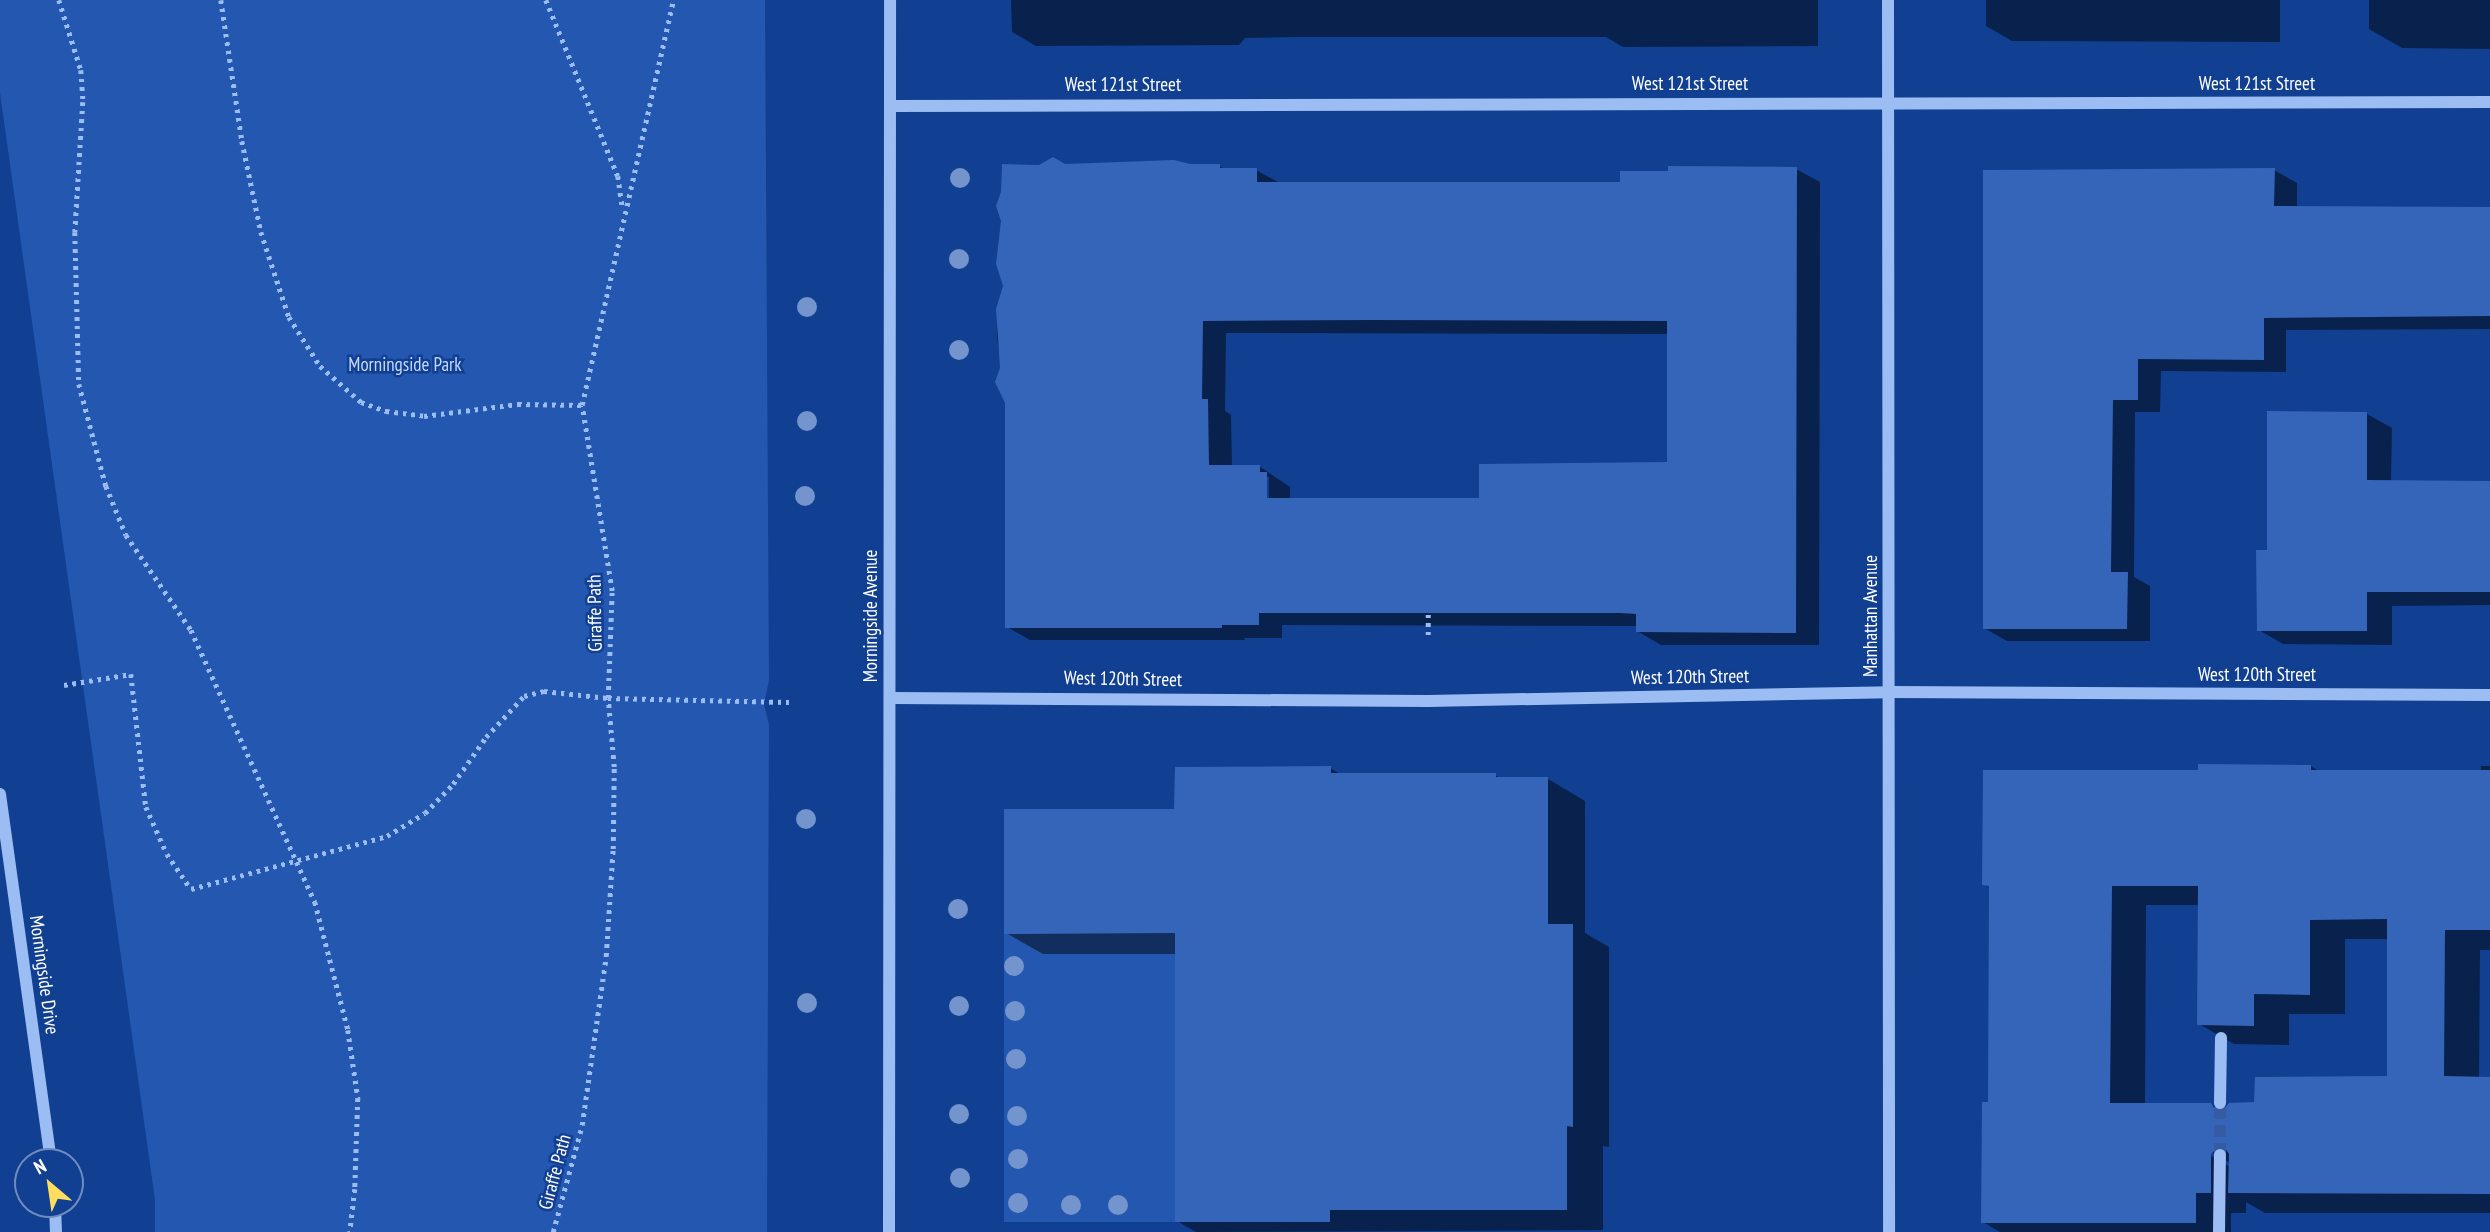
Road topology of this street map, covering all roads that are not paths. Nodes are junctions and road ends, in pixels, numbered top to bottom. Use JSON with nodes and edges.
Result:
{"nodes":[{"id":1,"x":890,"y":0,"type":"edge"},
{"id":2,"x":1888,"y":0,"type":"edge"},
{"id":3,"x":2490,"y":103,"type":"edge"},
{"id":4,"x":1887,"y":104,"type":"junction"},
{"id":5,"x":890,"y":106,"type":"junction"},
{"id":6,"x":1890,"y":692,"type":"junction"},
{"id":7,"x":2490,"y":695,"type":"edge"},
{"id":8,"x":890,"y":698,"type":"junction"},
{"id":9,"x":0,"y":794,"type":"edge"},
{"id":10,"x":2221,"y":1038,"type":"dead end"},
{"id":11,"x":2220,"y":1103,"type":"tunnel mouth"},
{"id":12,"x":49,"y":1148,"type":"edge"},
{"id":13,"x":2220,"y":1156,"type":"tunnel mouth"},
{"id":14,"x":890,"y":1232,"type":"edge"},
{"id":15,"x":1889,"y":1232,"type":"edge"},
{"id":16,"x":2219,"y":1232,"type":"edge"}],
"edges":[{"from":1,"to":5,"type":"street","name":"Morningside Avenue"},
{"from":2,"to":4,"type":"street","name":"Manhattan Avenue"},
{"from":3,"to":4,"type":"street","name":"West 121st Street"},
{"from":4,"to":5,"type":"street","name":"West 121st Street"},
{"from":4,"to":6,"type":"street","name":"Manhattan Avenue"},
{"from":5,"to":8,"type":"street","name":"Morningside Avenue"},
{"from":6,"to":7,"type":"street","name":"West 120th Street"},
{"from":6,"to":8,"type":"street","name":"West 120th Street"},
{"from":6,"to":15,"type":"street","name":"Manhattan Avenue"},
{"from":8,"to":14,"type":"street","name":"Morningside Avenue"},
{"from":9,"to":12,"type":"street","name":"Morningside Drive"},
{"from":10,"to":11,"type":"street"},
{"from":13,"to":16,"type":"street"}]}
